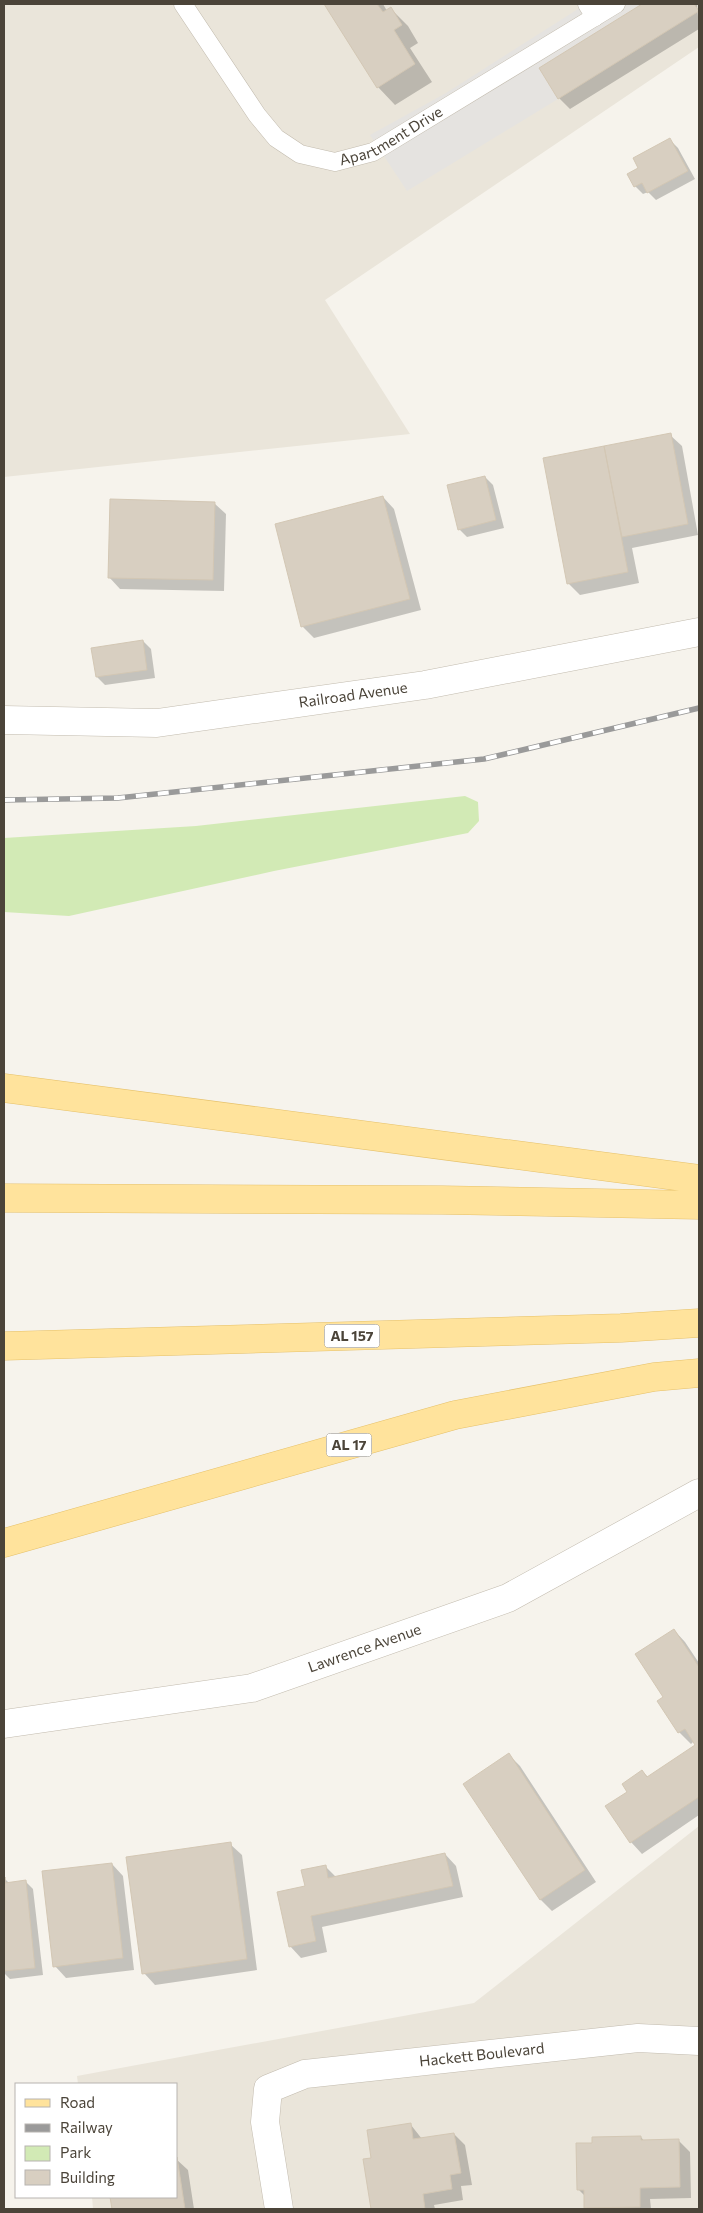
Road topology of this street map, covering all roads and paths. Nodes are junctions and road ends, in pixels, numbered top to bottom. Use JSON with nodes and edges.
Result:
{"nodes":[{"id":1,"x":183,"y":4,"type":"edge"},
{"id":2,"x":616,"y":4,"type":"edge"},
{"id":3,"x":591,"y":10,"type":"edge"},
{"id":4,"x":699,"y":632,"type":"edge"},
{"id":5,"x":4,"y":720,"type":"edge"},
{"id":6,"x":4,"y":1088,"type":"edge"},
{"id":7,"x":699,"y":1179,"type":"edge"},
{"id":8,"x":4,"y":1198,"type":"edge"},
{"id":9,"x":699,"y":1205,"type":"edge"},
{"id":10,"x":699,"y":1323,"type":"edge"},
{"id":11,"x":4,"y":1346,"type":"edge"},
{"id":12,"x":699,"y":1373,"type":"edge"},
{"id":13,"x":699,"y":1493,"type":"edge"},
{"id":14,"x":4,"y":1543,"type":"edge"},
{"id":15,"x":4,"y":1724,"type":"edge"},
{"id":16,"x":699,"y":2041,"type":"edge"},
{"id":17,"x":279,"y":2209,"type":"edge"}],
"edges":[{"from":1,"to":3,"type":"lane","name":"Apartment Drive"},
{"from":2,"to":3,"type":"lane","name":"Apartment Drive"},
{"from":4,"to":5,"type":"street","name":"Railroad Avenue"},
{"from":6,"to":7,"type":"main road"},
{"from":8,"to":9,"type":"main road"},
{"from":10,"to":11,"type":"main road","number":"AL 157"},
{"from":12,"to":14,"type":"main road","number":"AL 17"},
{"from":13,"to":15,"type":"street","name":"Lawrence Avenue"},
{"from":16,"to":17,"type":"street","name":"Hackett Boulevard"}]}
